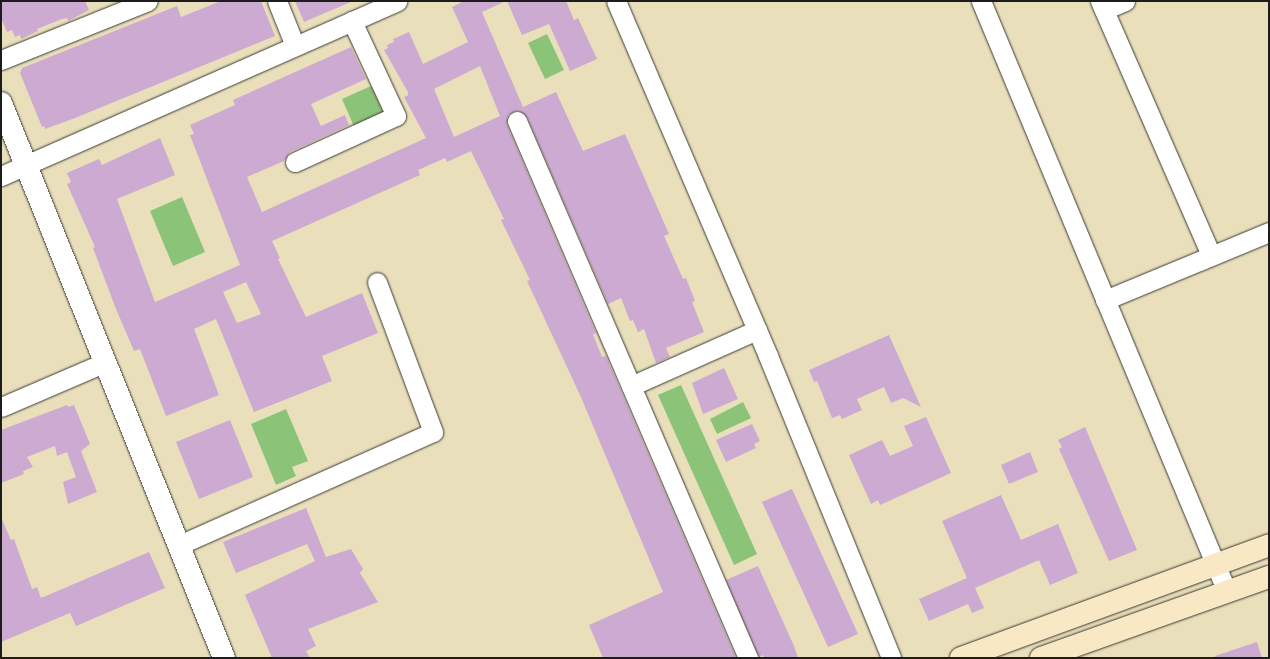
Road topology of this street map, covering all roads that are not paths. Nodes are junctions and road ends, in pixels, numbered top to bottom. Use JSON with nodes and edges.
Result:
{"nodes":[{"id":1,"x":148,"y":1,"type":"edge"},
{"id":2,"x":277,"y":1,"type":"edge"},
{"id":3,"x":397,"y":1,"type":"edge"},
{"id":4,"x":616,"y":1,"type":"edge"},
{"id":5,"x":981,"y":1,"type":"edge"},
{"id":6,"x":1125,"y":1,"type":"edge"},
{"id":7,"x":1102,"y":6,"type":"edge"},
{"id":8,"x":352,"y":21,"type":"junction"},
{"id":9,"x":295,"y":46,"type":"junction"},
{"id":10,"x":1,"y":60,"type":"edge"},
{"id":11,"x":1,"y":103,"type":"edge"},
{"id":12,"x":517,"y":121,"type":"dead end"},
{"id":13,"x":295,"y":162,"type":"dead end"},
{"id":14,"x":27,"y":165,"type":"junction"},
{"id":15,"x":1,"y":176,"type":"edge"},
{"id":16,"x":1269,"y":232,"type":"edge"},
{"id":17,"x":1211,"y":256,"type":"junction"},
{"id":18,"x":377,"y":282,"type":"dead end"},
{"id":19,"x":1105,"y":300,"type":"junction"},
{"id":20,"x":757,"y":330,"type":"junction"},
{"id":21,"x":106,"y":362,"type":"junction"},
{"id":22,"x":631,"y":386,"type":"junction"},
{"id":23,"x":1,"y":407,"type":"edge"},
{"id":24,"x":179,"y":545,"type":"junction"},
{"id":25,"x":1269,"y":545,"type":"edge"},
{"id":26,"x":1216,"y":564,"type":"junction"},
{"id":27,"x":1269,"y":577,"type":"edge"},
{"id":28,"x":1227,"y":592,"type":"junction"},
{"id":29,"x":224,"y":658,"type":"edge"},
{"id":30,"x":748,"y":658,"type":"edge"},
{"id":31,"x":892,"y":658,"type":"edge"},
{"id":32,"x":961,"y":658,"type":"edge"},
{"id":33,"x":1041,"y":658,"type":"edge"}],
"edges":[{"from":1,"to":10,"type":"street"},
{"from":2,"to":9,"type":"street"},
{"from":3,"to":8,"type":"street"},
{"from":4,"to":20,"type":"street"},
{"from":5,"to":19,"type":"street"},
{"from":6,"to":7,"type":"street"},
{"from":7,"to":17,"type":"street"},
{"from":8,"to":9,"type":"street"},
{"from":8,"to":13,"type":"street"},
{"from":9,"to":14,"type":"street"},
{"from":11,"to":14,"type":"street"},
{"from":12,"to":22,"type":"street"},
{"from":14,"to":15,"type":"street"},
{"from":14,"to":21,"type":"street"},
{"from":16,"to":17,"type":"street"},
{"from":17,"to":19,"type":"street"},
{"from":18,"to":24,"type":"street"},
{"from":19,"to":26,"type":"street"},
{"from":20,"to":22,"type":"street"},
{"from":20,"to":31,"type":"street"},
{"from":21,"to":23,"type":"street"},
{"from":21,"to":24,"type":"street"},
{"from":22,"to":30,"type":"street"},
{"from":24,"to":29,"type":"street"},
{"from":25,"to":26,"type":"main road"},
{"from":26,"to":28,"type":"street"},
{"from":26,"to":32,"type":"main road"},
{"from":27,"to":28,"type":"main road"},
{"from":28,"to":33,"type":"main road"}]}
